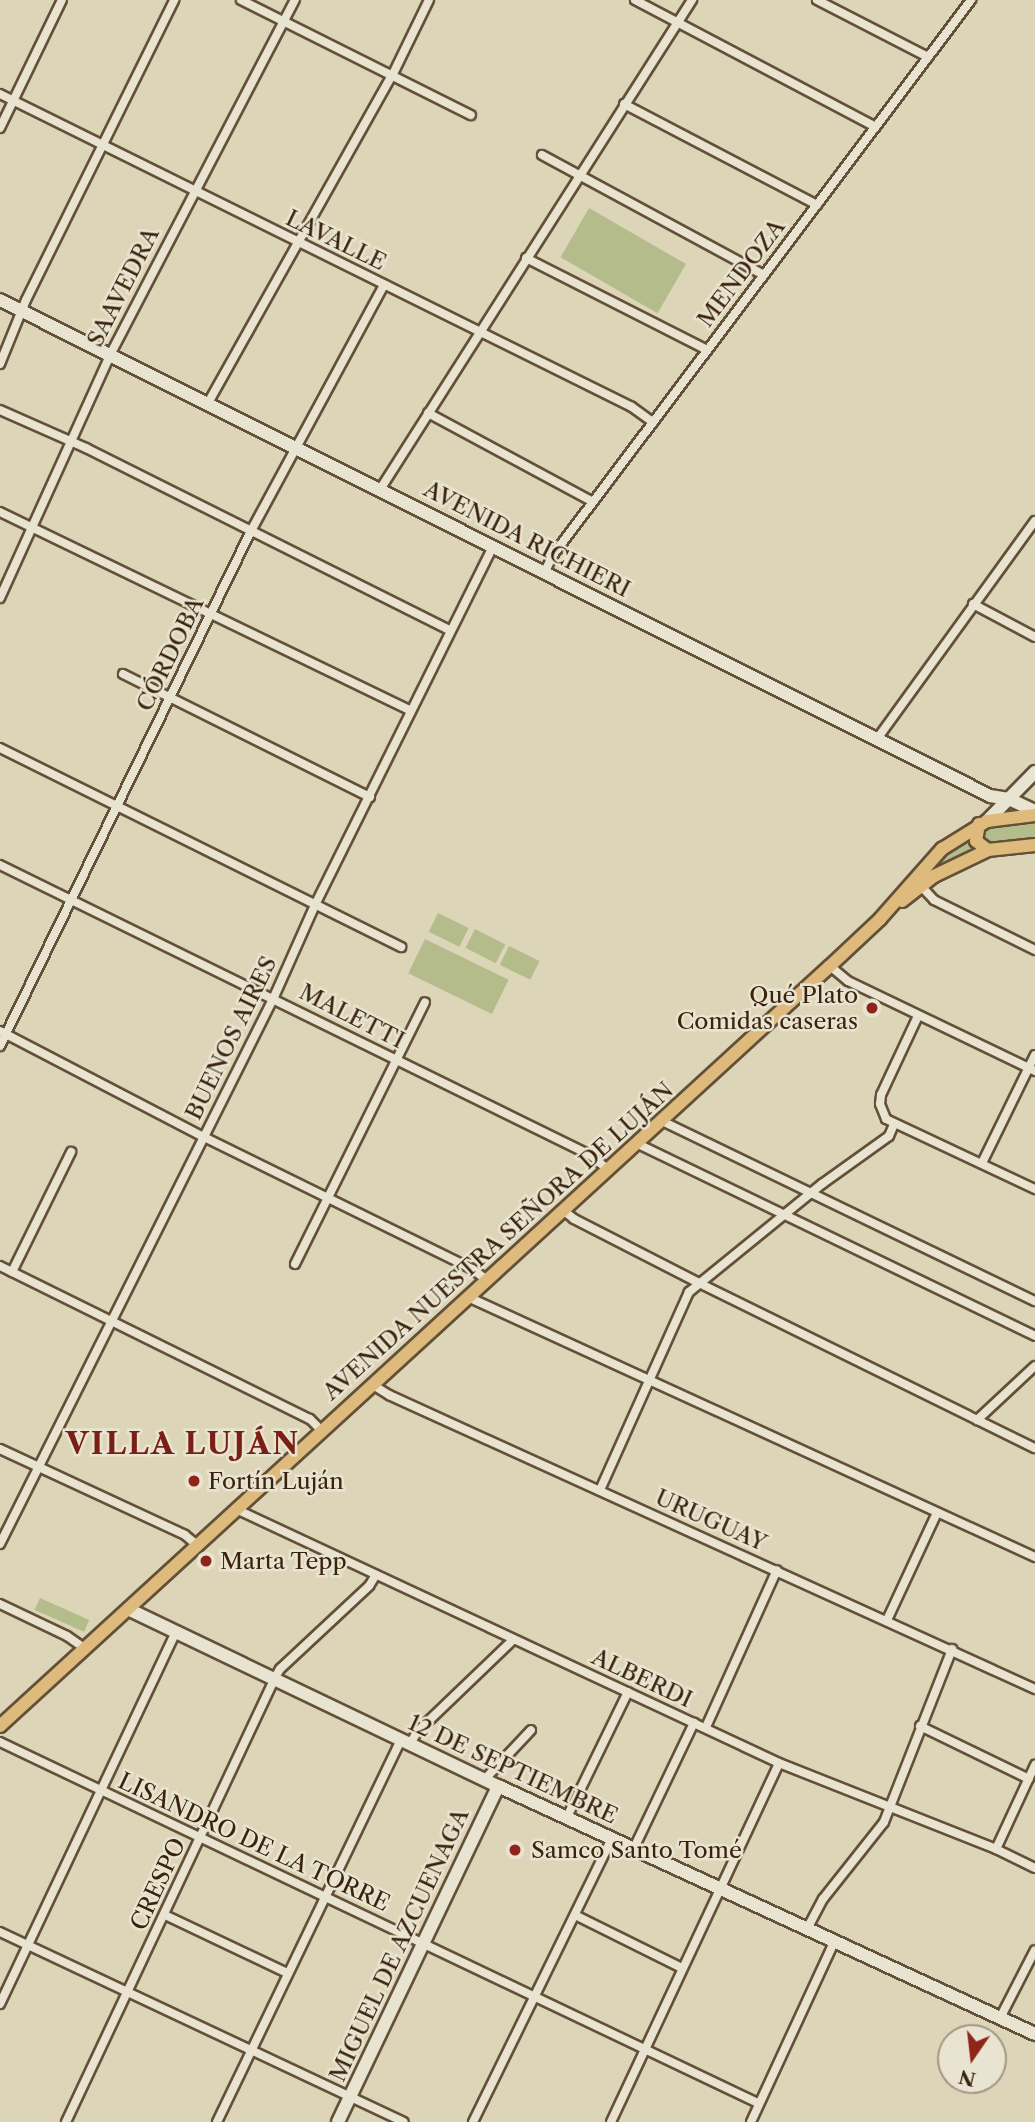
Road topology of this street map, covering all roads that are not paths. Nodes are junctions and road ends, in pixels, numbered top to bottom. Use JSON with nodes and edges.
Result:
{"nodes":[{"id":1,"x":62,"y":0,"type":"edge"},
{"id":2,"x":174,"y":0,"type":"edge"},
{"id":3,"x":241,"y":0,"type":"edge"},
{"id":4,"x":295,"y":0,"type":"edge"},
{"id":5,"x":429,"y":0,"type":"edge"},
{"id":6,"x":635,"y":0,"type":"edge"},
{"id":7,"x":692,"y":0,"type":"edge"},
{"id":8,"x":817,"y":0,"type":"edge"},
{"id":9,"x":971,"y":0,"type":"edge"},
{"id":10,"x":285,"y":20,"type":"junction"},
{"id":11,"x":677,"y":22,"type":"junction"},
{"id":12,"x":928,"y":57,"type":"junction"},
{"id":13,"x":393,"y":74,"type":"junction"},
{"id":14,"x":0,"y":94,"type":"edge"},
{"id":15,"x":13,"y":100,"type":"junction"},
{"id":16,"x":624,"y":104,"type":"junction"},
{"id":17,"x":471,"y":115,"type":"dead end"},
{"id":18,"x":876,"y":127,"type":"junction"},
{"id":19,"x":0,"y":128,"type":"edge"},
{"id":20,"x":103,"y":144,"type":"junction"},
{"id":21,"x":542,"y":155,"type":"dead end"},
{"id":22,"x":578,"y":177,"type":"junction"},
{"id":23,"x":195,"y":190,"type":"junction"},
{"id":24,"x":817,"y":205,"type":"junction"},
{"id":25,"x":299,"y":244,"type":"junction"},
{"id":26,"x":526,"y":258,"type":"junction"},
{"id":27,"x":764,"y":275,"type":"junction"},
{"id":28,"x":384,"y":285,"type":"junction"},
{"id":29,"x":0,"y":300,"type":"edge"},
{"id":30,"x":22,"y":310,"type":"junction"},
{"id":31,"x":478,"y":332,"type":"junction"},
{"id":32,"x":707,"y":350,"type":"junction"},
{"id":33,"x":110,"y":355,"type":"junction"},
{"id":34,"x":0,"y":364,"type":"edge"},
{"id":35,"x":208,"y":403,"type":"junction"},
{"id":36,"x":0,"y":410,"type":"edge"},
{"id":37,"x":428,"y":413,"type":"junction"},
{"id":38,"x":653,"y":422,"type":"junction"},
{"id":39,"x":70,"y":442,"type":"junction"},
{"id":40,"x":294,"y":446,"type":"junction"},
{"id":41,"x":381,"y":488,"type":"junction"},
{"id":42,"x":593,"y":502,"type":"junction"},
{"id":43,"x":0,"y":512,"type":"edge"},
{"id":44,"x":1035,"y":521,"type":"edge"},
{"id":45,"x":32,"y":524,"type":"junction"},
{"id":46,"x":251,"y":531,"type":"junction"},
{"id":47,"x":493,"y":546,"type":"junction"},
{"id":48,"x":545,"y":572,"type":"junction"},
{"id":49,"x":0,"y":598,"type":"edge"},
{"id":50,"x":974,"y":604,"type":"junction"},
{"id":51,"x":212,"y":613,"type":"junction"},
{"id":52,"x":449,"y":630,"type":"junction"},
{"id":53,"x":1035,"y":637,"type":"edge"},
{"id":54,"x":122,"y":674,"type":"dead end"},
{"id":55,"x":170,"y":697,"type":"junction"},
{"id":56,"x":410,"y":710,"type":"junction"},
{"id":57,"x":877,"y":739,"type":"junction"},
{"id":58,"x":0,"y":748,"type":"edge"},
{"id":59,"x":1035,"y":772,"type":"edge"},
{"id":60,"x":370,"y":797,"type":"junction"},
{"id":61,"x":1009,"y":799,"type":"junction"},
{"id":62,"x":117,"y":807,"type":"junction"},
{"id":63,"x":1035,"y":813,"type":"edge"},
{"id":64,"x":983,"y":823,"type":"junction"},
{"id":65,"x":1035,"y":845,"type":"edge"},
{"id":66,"x":988,"y":850,"type":"junction"},
{"id":67,"x":0,"y":865,"type":"edge"},
{"id":68,"x":922,"y":886,"type":"junction"},
{"id":69,"x":71,"y":899,"type":"junction"},
{"id":70,"x":315,"y":905,"type":"junction"},
{"id":71,"x":880,"y":919,"type":"junction"},
{"id":72,"x":401,"y":947,"type":"dead end"},
{"id":73,"x":1035,"y":950,"type":"edge"},
{"id":74,"x":830,"y":966,"type":"junction"},
{"id":75,"x":274,"y":997,"type":"junction"},
{"id":76,"x":425,"y":1002,"type":"dead end"},
{"id":77,"x":918,"y":1016,"type":"junction"},
{"id":78,"x":3,"y":1032,"type":"edge"},
{"id":79,"x":0,"y":1046,"type":"edge"},
{"id":80,"x":1035,"y":1055,"type":"edge"},
{"id":81,"x":395,"y":1060,"type":"junction"},
{"id":82,"x":1032,"y":1070,"type":"edge"},
{"id":83,"x":662,"y":1121,"type":"junction"},
{"id":84,"x":894,"y":1124,"type":"junction"},
{"id":85,"x":204,"y":1137,"type":"junction"},
{"id":86,"x":638,"y":1143,"type":"junction"},
{"id":87,"x":71,"y":1152,"type":"dead end"},
{"id":88,"x":982,"y":1163,"type":"junction"},
{"id":89,"x":608,"y":1170,"type":"junction"},
{"id":90,"x":1035,"y":1188,"type":"edge"},
{"id":91,"x":812,"y":1193,"type":"junction"},
{"id":92,"x":328,"y":1196,"type":"junction"},
{"id":93,"x":563,"y":1210,"type":"junction"},
{"id":94,"x":784,"y":1215,"type":"junction"},
{"id":95,"x":295,"y":1264,"type":"dead end"},
{"id":96,"x":0,"y":1266,"type":"edge"},
{"id":97,"x":12,"y":1272,"type":"junction"},
{"id":98,"x":486,"y":1280,"type":"junction"},
{"id":99,"x":699,"y":1283,"type":"junction"},
{"id":100,"x":468,"y":1297,"type":"junction"},
{"id":101,"x":1035,"y":1301,"type":"edge"},
{"id":102,"x":111,"y":1322,"type":"junction"},
{"id":103,"x":1035,"y":1336,"type":"edge"},
{"id":104,"x":1035,"y":1367,"type":"edge"},
{"id":105,"x":648,"y":1381,"type":"junction"},
{"id":106,"x":373,"y":1385,"type":"junction"},
{"id":107,"x":977,"y":1420,"type":"junction"},
{"id":108,"x":322,"y":1431,"type":"junction"},
{"id":109,"x":1035,"y":1448,"type":"edge"},
{"id":110,"x":0,"y":1449,"type":"edge"},
{"id":111,"x":39,"y":1467,"type":"junction"},
{"id":112,"x":600,"y":1490,"type":"junction"},
{"id":113,"x":238,"y":1510,"type":"junction"},
{"id":114,"x":937,"y":1513,"type":"junction"},
{"id":115,"x":0,"y":1545,"type":"edge"},
{"id":116,"x":198,"y":1546,"type":"junction"},
{"id":117,"x":1035,"y":1557,"type":"edge"},
{"id":118,"x":776,"y":1570,"type":"junction"},
{"id":119,"x":376,"y":1576,"type":"junction"},
{"id":120,"x":0,"y":1604,"type":"edge"},
{"id":121,"x":128,"y":1609,"type":"junction"},
{"id":122,"x":887,"y":1620,"type":"junction"},
{"id":123,"x":175,"y":1634,"type":"junction"},
{"id":124,"x":513,"y":1640,"type":"junction"},
{"id":125,"x":84,"y":1648,"type":"junction"},
{"id":126,"x":952,"y":1649,"type":"junction"},
{"id":127,"x":274,"y":1679,"type":"junction"},
{"id":128,"x":1035,"y":1689,"type":"edge"},
{"id":129,"x":628,"y":1692,"type":"junction"},
{"id":130,"x":694,"y":1723,"type":"junction"},
{"id":131,"x":0,"y":1726,"type":"edge"},
{"id":132,"x":920,"y":1726,"type":"junction"},
{"id":133,"x":706,"y":1727,"type":"junction"},
{"id":134,"x":531,"y":1730,"type":"dead end"},
{"id":135,"x":0,"y":1742,"type":"edge"},
{"id":136,"x":405,"y":1742,"type":"junction"},
{"id":137,"x":779,"y":1763,"type":"junction"},
{"id":138,"x":1035,"y":1765,"type":"edge"},
{"id":139,"x":485,"y":1779,"type":"junction"},
{"id":140,"x":1029,"y":1779,"type":"junction"},
{"id":141,"x":498,"y":1786,"type":"junction"},
{"id":142,"x":101,"y":1791,"type":"junction"},
{"id":143,"x":890,"y":1807,"type":"junction"},
{"id":144,"x":567,"y":1817,"type":"junction"},
{"id":145,"x":201,"y":1838,"type":"junction"},
{"id":146,"x":612,"y":1838,"type":"junction"},
{"id":147,"x":634,"y":1848,"type":"junction"},
{"id":148,"x":996,"y":1849,"type":"junction"},
{"id":149,"x":1035,"y":1868,"type":"edge"},
{"id":150,"x":720,"y":1889,"type":"junction"},
{"id":151,"x":325,"y":1896,"type":"junction"},
{"id":152,"x":164,"y":1915,"type":"junction"},
{"id":153,"x":575,"y":1915,"type":"junction"},
{"id":154,"x":807,"y":1929,"type":"junction"},
{"id":155,"x":0,"y":1932,"type":"edge"},
{"id":156,"x":422,"y":1942,"type":"junction"},
{"id":157,"x":834,"y":1942,"type":"junction"},
{"id":158,"x":28,"y":1945,"type":"junction"},
{"id":159,"x":1035,"y":1950,"type":"edge"},
{"id":160,"x":682,"y":1968,"type":"junction"},
{"id":161,"x":287,"y":1973,"type":"junction"},
{"id":162,"x":127,"y":1992,"type":"junction"},
{"id":163,"x":535,"y":1996,"type":"junction"},
{"id":164,"x":0,"y":2004,"type":"edge"},
{"id":165,"x":1000,"y":2018,"type":"junction"},
{"id":166,"x":1035,"y":2034,"type":"edge"},
{"id":167,"x":646,"y":2049,"type":"junction"},
{"id":168,"x":250,"y":2050,"type":"junction"},
{"id":169,"x":350,"y":2096,"type":"junction"},
{"id":170,"x":758,"y":2103,"type":"junction"},
{"id":171,"x":66,"y":2122,"type":"edge"},
{"id":172,"x":217,"y":2122,"type":"edge"},
{"id":173,"x":338,"y":2122,"type":"edge"},
{"id":174,"x":403,"y":2122,"type":"edge"},
{"id":175,"x":473,"y":2122,"type":"edge"},
{"id":176,"x":611,"y":2122,"type":"edge"},
{"id":177,"x":751,"y":2122,"type":"edge"}],
"edges":[{"from":1,"to":15,"type":"street"},
{"from":2,"to":20,"type":"street"},
{"from":3,"to":10,"type":"street"},
{"from":4,"to":10,"type":"street","name":"SAAVEDRA"},
{"from":5,"to":13,"type":"street"},
{"from":6,"to":11,"type":"street"},
{"from":7,"to":11,"type":"street"},
{"from":8,"to":12,"type":"street"},
{"from":9,"to":12,"type":"street","name":"MENDOZA"},
{"from":10,"to":13,"type":"street"},
{"from":10,"to":23,"type":"street","name":"SAAVEDRA"},
{"from":11,"to":16,"type":"street"},
{"from":11,"to":18,"type":"street"},
{"from":12,"to":18,"type":"street","name":"MENDOZA"},
{"from":13,"to":17,"type":"street"},
{"from":13,"to":25,"type":"street"},
{"from":14,"to":15,"type":"street","name":"LAVALLE"},
{"from":15,"to":19,"type":"street"},
{"from":15,"to":20,"type":"street","name":"LAVALLE"},
{"from":16,"to":22,"type":"street"},
{"from":16,"to":24,"type":"street"},
{"from":18,"to":24,"type":"street","name":"MENDOZA"},
{"from":20,"to":23,"type":"street","name":"LAVALLE"},
{"from":20,"to":30,"type":"street"},
{"from":21,"to":22,"type":"street"},
{"from":22,"to":26,"type":"street"},
{"from":22,"to":27,"type":"street"},
{"from":23,"to":25,"type":"street","name":"LAVALLE"},
{"from":23,"to":33,"type":"street","name":"SAAVEDRA"},
{"from":24,"to":27,"type":"street","name":"MENDOZA"},
{"from":25,"to":28,"type":"street","name":"LAVALLE"},
{"from":25,"to":35,"type":"street"},
{"from":26,"to":31,"type":"street"},
{"from":26,"to":32,"type":"street"},
{"from":27,"to":32,"type":"street","name":"MENDOZA"},
{"from":28,"to":31,"type":"street","name":"LAVALLE"},
{"from":28,"to":40,"type":"street","name":"CÓRDOBA"},
{"from":29,"to":30,"type":"street","name":"AVENIDA RICHIERI"},
{"from":30,"to":33,"type":"street","name":"AVENIDA RICHIERI"},
{"from":30,"to":34,"type":"street"},
{"from":31,"to":37,"type":"street"},
{"from":31,"to":38,"type":"street","name":"LAVALLE"},
{"from":32,"to":38,"type":"street","name":"MENDOZA"},
{"from":33,"to":35,"type":"street","name":"AVENIDA RICHIERI"},
{"from":33,"to":39,"type":"street","name":"SAAVEDRA"},
{"from":35,"to":40,"type":"street","name":"AVENIDA RICHIERI"},
{"from":36,"to":39,"type":"street"},
{"from":37,"to":41,"type":"street"},
{"from":37,"to":42,"type":"street"},
{"from":38,"to":42,"type":"street","name":"MENDOZA"},
{"from":39,"to":45,"type":"street","name":"SAAVEDRA"},
{"from":39,"to":46,"type":"street"},
{"from":40,"to":41,"type":"street","name":"AVENIDA RICHIERI"},
{"from":40,"to":46,"type":"street","name":"CÓRDOBA"},
{"from":41,"to":47,"type":"street","name":"AVENIDA RICHIERI"},
{"from":42,"to":48,"type":"street","name":"MENDOZA"},
{"from":43,"to":45,"type":"street"},
{"from":44,"to":50,"type":"street"},
{"from":45,"to":49,"type":"street","name":"SAAVEDRA"},
{"from":45,"to":51,"type":"street"},
{"from":46,"to":51,"type":"street","name":"CÓRDOBA"},
{"from":46,"to":52,"type":"street"},
{"from":47,"to":48,"type":"street","name":"AVENIDA RICHIERI"},
{"from":47,"to":52,"type":"street","name":"BUENOS AIRES"},
{"from":48,"to":57,"type":"street","name":"AVENIDA RICHIERI"},
{"from":50,"to":53,"type":"street"},
{"from":50,"to":57,"type":"street"},
{"from":51,"to":55,"type":"street","name":"CÓRDOBA"},
{"from":51,"to":56,"type":"street"},
{"from":52,"to":56,"type":"street","name":"BUENOS AIRES"},
{"from":54,"to":55,"type":"street"},
{"from":55,"to":60,"type":"street"},
{"from":55,"to":62,"type":"street","name":"CÓRDOBA"},
{"from":56,"to":60,"type":"street","name":"BUENOS AIRES"},
{"from":57,"to":61,"type":"street","name":"AVENIDA RICHIERI"},
{"from":58,"to":62,"type":"street"},
{"from":59,"to":61,"type":"street"},
{"from":60,"to":70,"type":"street","name":"BUENOS AIRES"},
{"from":61,"to":63,"type":"street","name":"AVENIDA RICHIERI"},
{"from":61,"to":64,"type":"street"},
{"from":62,"to":69,"type":"street","name":"CÓRDOBA"},
{"from":62,"to":70,"type":"street"},
{"from":63,"to":64,"type":"main road","name":"AVENIDA NUESTRA SEÑORA DE LUJÁN"},
{"from":64,"to":66,"type":"main road"},
{"from":64,"to":71,"type":"main road","name":"AVENIDA NUESTRA SEÑORA DE LUJÁN"},
{"from":65,"to":66,"type":"main road"},
{"from":66,"to":68,"type":"main road"},
{"from":67,"to":69,"type":"street","name":"MALETTI"},
{"from":68,"to":71,"type":"main road"},
{"from":68,"to":73,"type":"street"},
{"from":69,"to":75,"type":"street","name":"MALETTI"},
{"from":69,"to":78,"type":"street","name":"CÓRDOBA"},
{"from":70,"to":72,"type":"street"},
{"from":70,"to":75,"type":"street","name":"BUENOS AIRES"},
{"from":71,"to":74,"type":"main road","name":"AVENIDA NUESTRA SEÑORA DE LUJÁN"},
{"from":74,"to":77,"type":"street"},
{"from":74,"to":83,"type":"main road","name":"AVENIDA NUESTRA SEÑORA DE LUJÁN"},
{"from":75,"to":81,"type":"street","name":"MALETTI"},
{"from":75,"to":85,"type":"street","name":"BUENOS AIRES"},
{"from":76,"to":81,"type":"street"},
{"from":77,"to":82,"type":"street"},
{"from":77,"to":84,"type":"street"},
{"from":78,"to":79,"type":"street","name":"CÓRDOBA"},
{"from":78,"to":85,"type":"street"},
{"from":80,"to":82,"type":"street"},
{"from":81,"to":89,"type":"street","name":"MALETTI"},
{"from":81,"to":92,"type":"street"},
{"from":82,"to":88,"type":"street"},
{"from":83,"to":86,"type":"main road","name":"AVENIDA NUESTRA SEÑORA DE LUJÁN"},
{"from":83,"to":91,"type":"street"},
{"from":84,"to":88,"type":"street"},
{"from":84,"to":91,"type":"street"},
{"from":85,"to":92,"type":"street"},
{"from":85,"to":102,"type":"street","name":"BUENOS AIRES"},
{"from":86,"to":89,"type":"main road","name":"AVENIDA NUESTRA SEÑORA DE LUJÁN"},
{"from":86,"to":94,"type":"street"},
{"from":87,"to":97,"type":"street"},
{"from":88,"to":90,"type":"street"},
{"from":89,"to":93,"type":"main road","name":"AVENIDA NUESTRA SEÑORA DE LUJÁN"},
{"from":91,"to":94,"type":"street"},
{"from":91,"to":101,"type":"street"},
{"from":92,"to":95,"type":"street"},
{"from":92,"to":98,"type":"street"},
{"from":93,"to":98,"type":"main road","name":"AVENIDA NUESTRA SEÑORA DE LUJÁN"},
{"from":93,"to":99,"type":"street"},
{"from":94,"to":99,"type":"street"},
{"from":94,"to":103,"type":"street"},
{"from":96,"to":97,"type":"street"},
{"from":97,"to":102,"type":"street"},
{"from":98,"to":100,"type":"main road","name":"AVENIDA NUESTRA SEÑORA DE LUJÁN"},
{"from":99,"to":105,"type":"street"},
{"from":99,"to":107,"type":"street"},
{"from":100,"to":105,"type":"street"},
{"from":100,"to":106,"type":"main road","name":"AVENIDA NUESTRA SEÑORA DE LUJÁN"},
{"from":102,"to":108,"type":"street"},
{"from":102,"to":111,"type":"street","name":"BUENOS AIRES"},
{"from":104,"to":107,"type":"street"},
{"from":105,"to":112,"type":"street"},
{"from":105,"to":114,"type":"street"},
{"from":106,"to":108,"type":"main road","name":"AVENIDA NUESTRA SEÑORA DE LUJÁN"},
{"from":106,"to":112,"type":"street","name":"URUGUAY"},
{"from":107,"to":109,"type":"street"},
{"from":108,"to":113,"type":"main road","name":"AVENIDA NUESTRA SEÑORA DE LUJÁN"},
{"from":110,"to":111,"type":"street"},
{"from":111,"to":115,"type":"street","name":"BUENOS AIRES"},
{"from":111,"to":116,"type":"street"},
{"from":112,"to":118,"type":"street","name":"URUGUAY"},
{"from":113,"to":116,"type":"main road","name":"AVENIDA NUESTRA SEÑORA DE LUJÁN"},
{"from":113,"to":119,"type":"street","name":"ALBERDI"},
{"from":114,"to":117,"type":"street"},
{"from":114,"to":122,"type":"street"},
{"from":116,"to":121,"type":"main road","name":"AVENIDA NUESTRA SEÑORA DE LUJÁN"},
{"from":118,"to":122,"type":"street","name":"URUGUAY"},
{"from":118,"to":133,"type":"street"},
{"from":119,"to":124,"type":"street","name":"ALBERDI"},
{"from":119,"to":127,"type":"street","name":"CRESPO"},
{"from":120,"to":125,"type":"street"},
{"from":121,"to":123,"type":"street","name":"12 DE SEPTIEMBRE"},
{"from":121,"to":125,"type":"main road","name":"AVENIDA NUESTRA SEÑORA DE LUJÁN"},
{"from":122,"to":126,"type":"street","name":"URUGUAY"},
{"from":123,"to":127,"type":"street","name":"12 DE SEPTIEMBRE"},
{"from":123,"to":142,"type":"street"},
{"from":124,"to":129,"type":"street","name":"ALBERDI"},
{"from":124,"to":136,"type":"street"},
{"from":125,"to":131,"type":"main road","name":"AVENIDA NUESTRA SEÑORA DE LUJÁN"},
{"from":126,"to":128,"type":"street","name":"URUGUAY"},
{"from":126,"to":132,"type":"street"},
{"from":127,"to":136,"type":"street","name":"12 DE SEPTIEMBRE"},
{"from":127,"to":145,"type":"street","name":"CRESPO"},
{"from":129,"to":130,"type":"street","name":"ALBERDI"},
{"from":129,"to":144,"type":"street"},
{"from":130,"to":133,"type":"street","name":"ALBERDI"},
{"from":130,"to":147,"type":"street"},
{"from":132,"to":140,"type":"street"},
{"from":132,"to":143,"type":"street"},
{"from":133,"to":137,"type":"street","name":"ALBERDI"},
{"from":134,"to":139,"type":"street"},
{"from":135,"to":142,"type":"street","name":"LISANDRO DE LA TORRE"},
{"from":136,"to":139,"type":"street","name":"12 DE SEPTIEMBRE"},
{"from":136,"to":151,"type":"street"},
{"from":137,"to":143,"type":"street","name":"ALBERDI"},
{"from":137,"to":150,"type":"street"},
{"from":138,"to":140,"type":"street"},
{"from":139,"to":141,"type":"street","name":"12 DE SEPTIEMBRE"},
{"from":140,"to":148,"type":"street"},
{"from":141,"to":144,"type":"street","name":"12 DE SEPTIEMBRE"},
{"from":141,"to":156,"type":"street","name":"MIGUEL DE AZCUENAGA"},
{"from":142,"to":145,"type":"street","name":"LISANDRO DE LA TORRE"},
{"from":142,"to":158,"type":"street"},
{"from":143,"to":148,"type":"street","name":"ALBERDI"},
{"from":143,"to":154,"type":"street"},
{"from":144,"to":146,"type":"street","name":"12 DE SEPTIEMBRE"},
{"from":145,"to":151,"type":"street","name":"LISANDRO DE LA TORRE"},
{"from":145,"to":152,"type":"street","name":"CRESPO"},
{"from":146,"to":147,"type":"street","name":"12 DE SEPTIEMBRE"},
{"from":146,"to":153,"type":"street"},
{"from":147,"to":150,"type":"street","name":"12 DE SEPTIEMBRE"},
{"from":148,"to":149,"type":"street","name":"ALBERDI"},
{"from":150,"to":154,"type":"street","name":"12 DE SEPTIEMBRE"},
{"from":150,"to":160,"type":"street"},
{"from":151,"to":156,"type":"street","name":"LISANDRO DE LA TORRE"},
{"from":151,"to":161,"type":"street"},
{"from":152,"to":161,"type":"street"},
{"from":152,"to":162,"type":"street","name":"CRESPO"},
{"from":153,"to":160,"type":"street"},
{"from":153,"to":163,"type":"street"},
{"from":154,"to":157,"type":"street","name":"12 DE SEPTIEMBRE"},
{"from":155,"to":158,"type":"street"},
{"from":156,"to":163,"type":"street","name":"LISANDRO DE LA TORRE"},
{"from":156,"to":169,"type":"street","name":"MIGUEL DE AZCUENAGA"},
{"from":157,"to":165,"type":"street","name":"12 DE SEPTIEMBRE"},
{"from":157,"to":170,"type":"street"},
{"from":158,"to":162,"type":"street"},
{"from":158,"to":164,"type":"street"},
{"from":159,"to":165,"type":"street"},
{"from":160,"to":167,"type":"street"},
{"from":161,"to":168,"type":"street"},
{"from":162,"to":168,"type":"street"},
{"from":162,"to":171,"type":"street","name":"CRESPO"},
{"from":163,"to":167,"type":"street","name":"LISANDRO DE LA TORRE"},
{"from":163,"to":175,"type":"street"},
{"from":165,"to":166,"type":"street","name":"12 DE SEPTIEMBRE"},
{"from":167,"to":170,"type":"street","name":"LISANDRO DE LA TORRE"},
{"from":167,"to":176,"type":"street"},
{"from":168,"to":169,"type":"street"},
{"from":168,"to":172,"type":"street"},
{"from":169,"to":173,"type":"street","name":"MIGUEL DE AZCUENAGA"},
{"from":169,"to":174,"type":"street"},
{"from":170,"to":177,"type":"street"}]}
